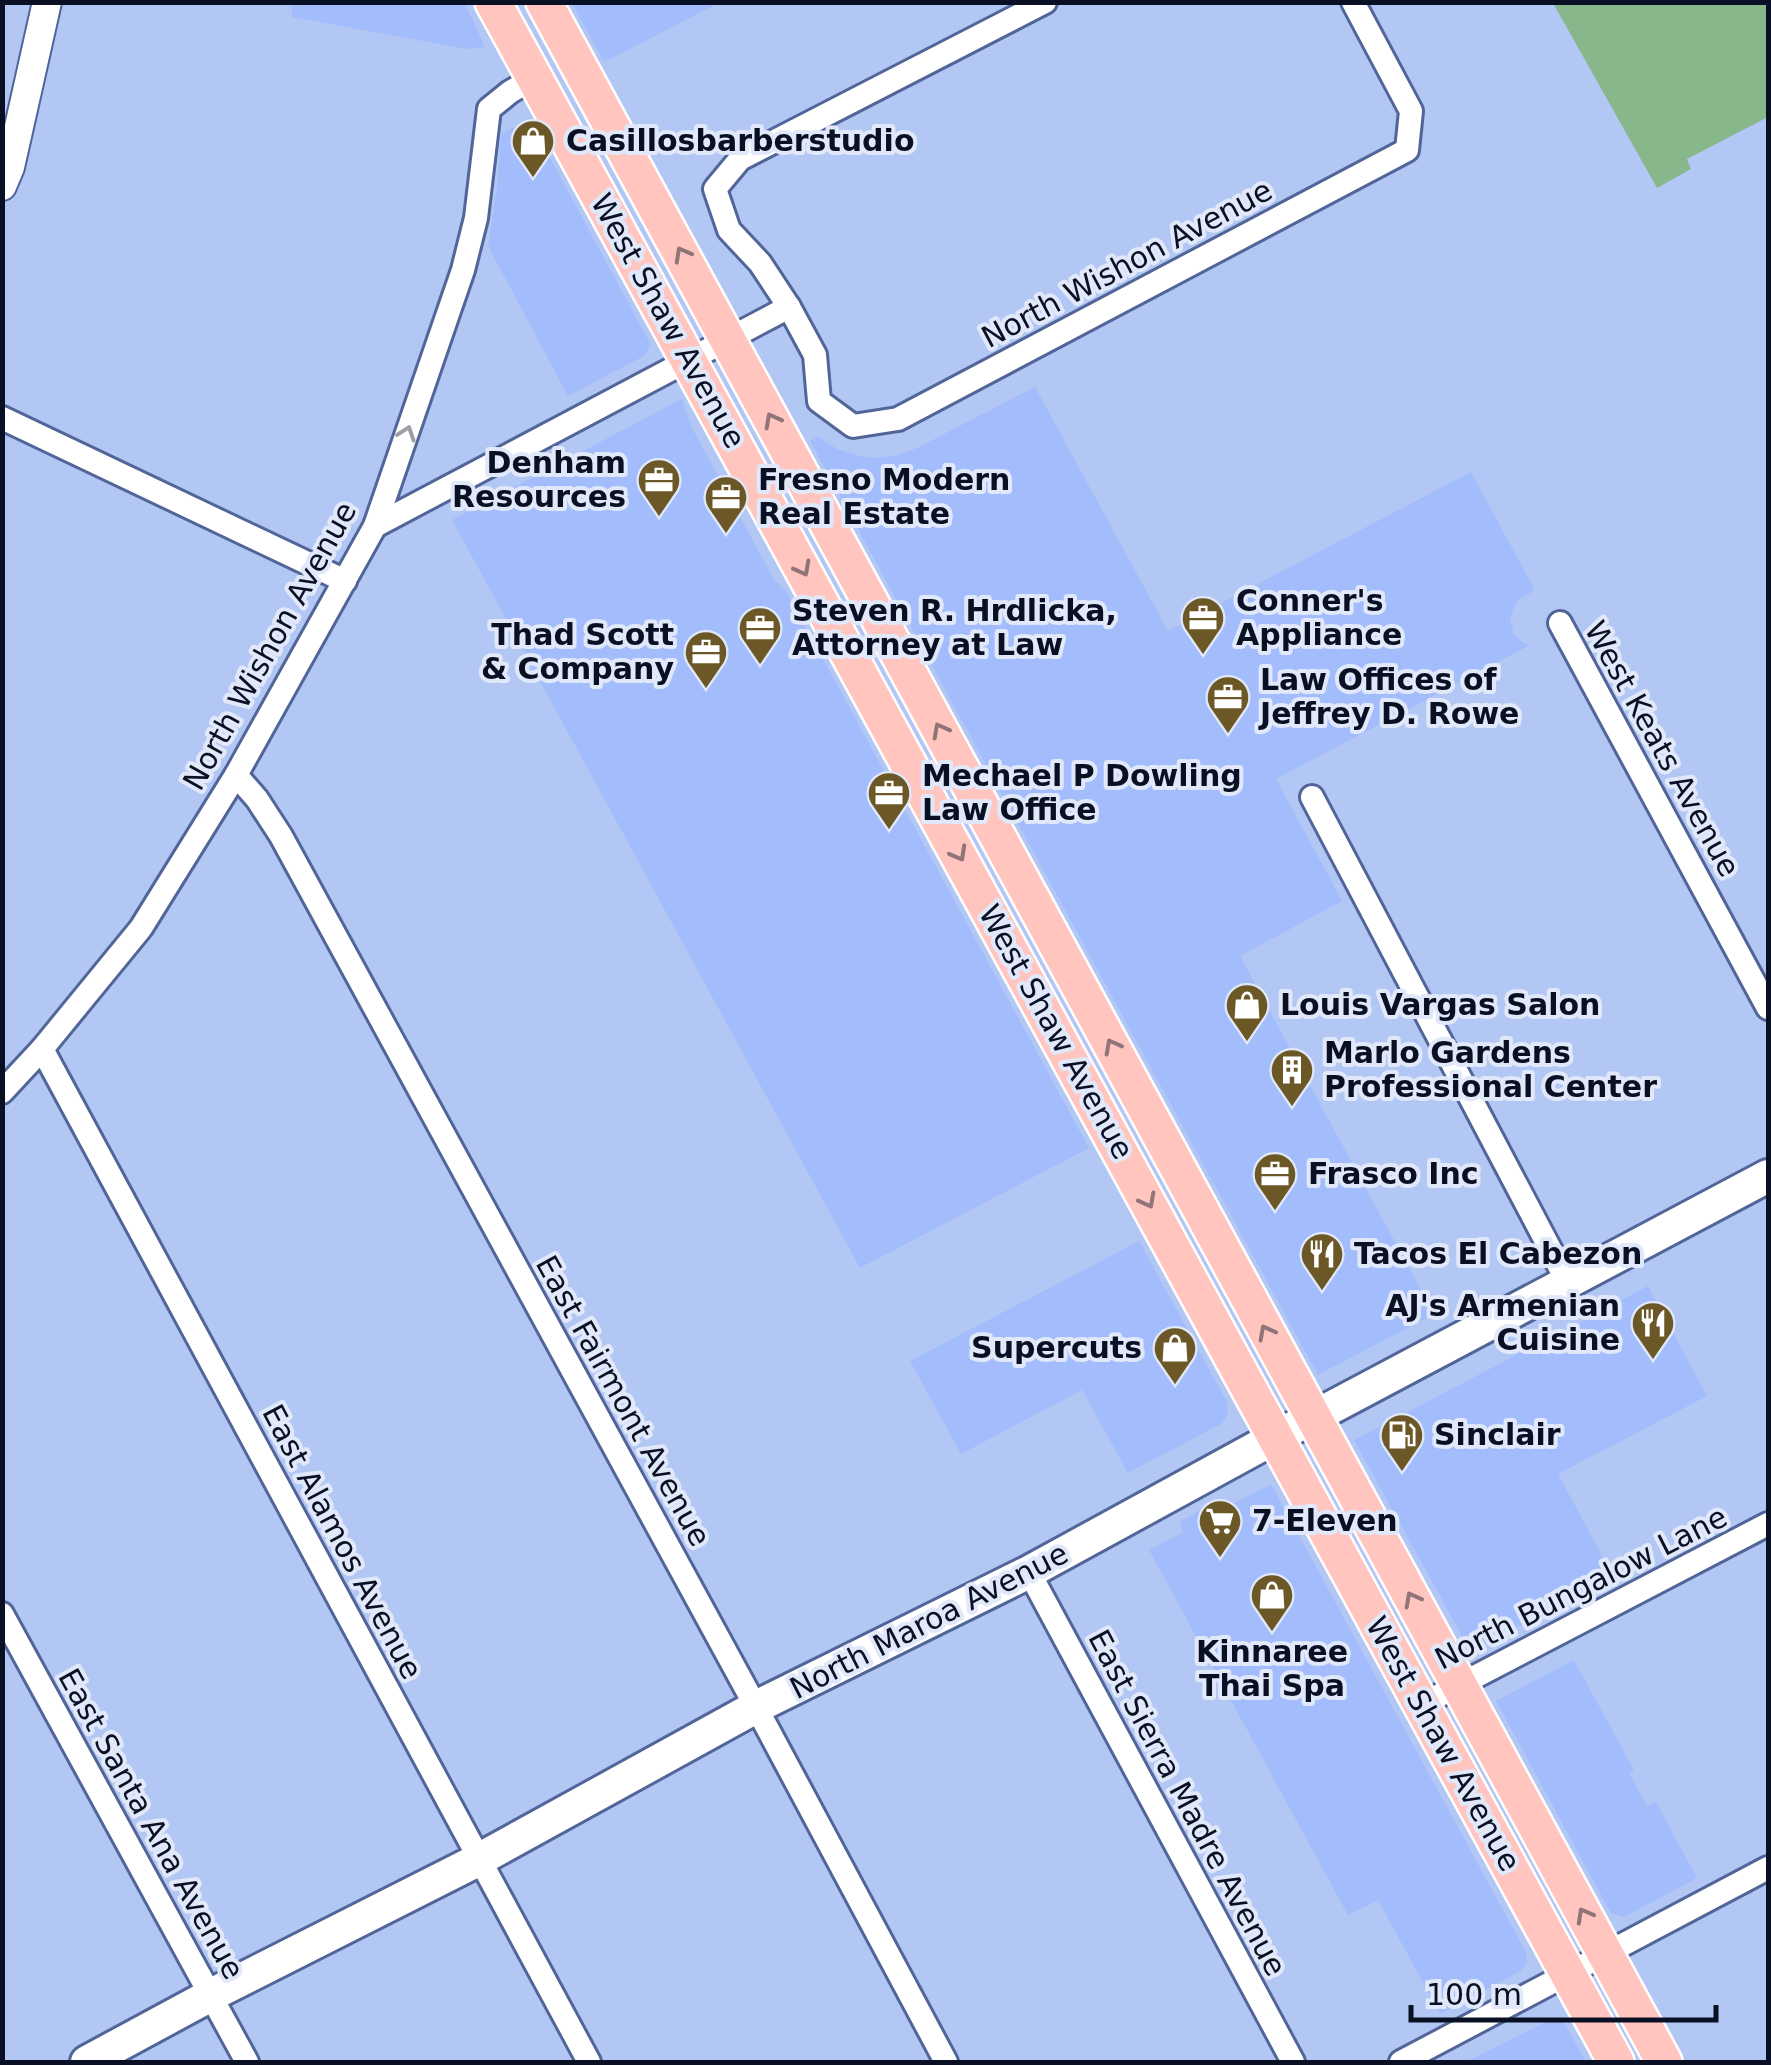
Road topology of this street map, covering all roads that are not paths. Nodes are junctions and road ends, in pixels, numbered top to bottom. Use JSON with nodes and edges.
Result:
{"nodes":[{"id":1,"x":48,"y":2,"type":"edge"},
{"id":2,"x":493,"y":2,"type":"edge"},
{"id":3,"x":544,"y":2,"type":"edge"},
{"id":4,"x":1045,"y":2,"type":"edge"},
{"id":5,"x":1353,"y":2,"type":"edge"},
{"id":6,"x":534,"y":78,"type":"junction"},
{"id":7,"x":2,"y":186,"type":"edge"},
{"id":8,"x":788,"y":307,"type":"junction"},
{"id":9,"x":729,"y":340,"type":"junction"},
{"id":10,"x":690,"y":360,"type":"junction"},
{"id":11,"x":2,"y":418,"type":"edge"},
{"id":12,"x":375,"y":526,"type":"junction"},
{"id":13,"x":345,"y":581,"type":"junction"},
{"id":14,"x":1560,"y":624,"type":"dead end"},
{"id":15,"x":236,"y":775,"type":"junction"},
{"id":16,"x":1312,"y":797,"type":"dead end"},
{"id":17,"x":1768,"y":1008,"type":"edge"},
{"id":18,"x":42,"y":1049,"type":"junction"},
{"id":19,"x":2,"y":1092,"type":"edge"},
{"id":20,"x":1768,"y":1176,"type":"edge"},
{"id":21,"x":1568,"y":1283,"type":"junction"},
{"id":22,"x":1314,"y":1417,"type":"junction"},
{"id":23,"x":1276,"y":1437,"type":"junction"},
{"id":24,"x":1768,"y":1524,"type":"edge"},
{"id":25,"x":1029,"y":1572,"type":"junction"},
{"id":26,"x":2,"y":1614,"type":"edge"},
{"id":27,"x":1458,"y":1684,"type":"junction"},
{"id":28,"x":1421,"y":1705,"type":"junction"},
{"id":29,"x":756,"y":1707,"type":"junction"},
{"id":30,"x":478,"y":1860,"type":"junction"},
{"id":31,"x":1768,"y":1868,"type":"edge"},
{"id":32,"x":1605,"y":1952,"type":"junction"},
{"id":33,"x":1567,"y":1973,"type":"junction"},
{"id":34,"x":211,"y":1995,"type":"junction"},
{"id":35,"x":87,"y":2062,"type":"edge"},
{"id":36,"x":248,"y":2062,"type":"edge"},
{"id":37,"x":589,"y":2062,"type":"edge"},
{"id":38,"x":946,"y":2062,"type":"edge"},
{"id":39,"x":1293,"y":2062,"type":"edge"},
{"id":40,"x":1400,"y":2062,"type":"edge"},
{"id":41,"x":1616,"y":2062,"type":"edge"},
{"id":42,"x":1664,"y":2062,"type":"edge"}],
"edges":[{"from":1,"to":7,"type":"street"},
{"from":2,"to":6,"type":"main road","name":"West Shaw Avenue"},
{"from":9,"to":3,"type":"main road","name":"West Shaw Avenue","one_way":true},
{"from":4,"to":8,"type":"street","name":"North Wishon Avenue"},
{"from":5,"to":8,"type":"street","name":"North Wishon Avenue"},
{"from":6,"to":10,"type":"main road","name":"West Shaw Avenue"},
{"from":12,"to":6,"type":"street","name":"North Wishon Avenue","one_way":true},
{"from":8,"to":9,"type":"street"},
{"from":9,"to":10,"type":"street"},
{"from":22,"to":9,"type":"main road","name":"West Shaw Avenue","one_way":true},
{"from":10,"to":12,"type":"street"},
{"from":10,"to":23,"type":"main road","name":"West Shaw Avenue","one_way":true},
{"from":11,"to":13,"type":"street"},
{"from":12,"to":13,"type":"street","name":"North Wishon Avenue"},
{"from":13,"to":15,"type":"street","name":"North Wishon Avenue"},
{"from":14,"to":17,"type":"street","name":"West Keats Avenue"},
{"from":15,"to":18,"type":"street","name":"North Wishon Avenue"},
{"from":15,"to":29,"type":"street","name":"East Fairmont Avenue"},
{"from":16,"to":21,"type":"street"},
{"from":18,"to":19,"type":"street","name":"North Wishon Avenue"},
{"from":18,"to":30,"type":"street","name":"East Alamos Avenue"},
{"from":20,"to":21,"type":"main road","name":"North Maroa Avenue"},
{"from":21,"to":22,"type":"main road","name":"North Maroa Avenue"},
{"from":22,"to":23,"type":"main road","name":"North Maroa Avenue"},
{"from":27,"to":22,"type":"main road","name":"West Shaw Avenue","one_way":true},
{"from":23,"to":25,"type":"main road","name":"North Maroa Avenue"},
{"from":23,"to":28,"type":"main road","name":"West Shaw Avenue"},
{"from":24,"to":27,"type":"street","name":"North Bungalow Lane"},
{"from":25,"to":29,"type":"main road","name":"North Maroa Avenue"},
{"from":25,"to":39,"type":"street","name":"East Sierra Madre Avenue"},
{"from":26,"to":34,"type":"street","name":"East Santa Ana Avenue"},
{"from":27,"to":28,"type":"street","name":"North Bungalow Lane"},
{"from":32,"to":27,"type":"main road","name":"West Shaw Avenue","one_way":true},
{"from":28,"to":33,"type":"main road","name":"West Shaw Avenue"},
{"from":29,"to":30,"type":"main road","name":"North Maroa Avenue"},
{"from":29,"to":38,"type":"street","name":"East Fairmont Avenue"},
{"from":30,"to":34,"type":"main road","name":"North Maroa Avenue"},
{"from":30,"to":37,"type":"street","name":"East Alamos Avenue"},
{"from":31,"to":32,"type":"street"},
{"from":32,"to":33,"type":"street"},
{"from":32,"to":42,"type":"main road","name":"West Shaw Avenue"},
{"from":33,"to":40,"type":"street"},
{"from":33,"to":41,"type":"main road","name":"West Shaw Avenue"},
{"from":34,"to":35,"type":"main road","name":"North Maroa Avenue"},
{"from":34,"to":36,"type":"street","name":"East Santa Ana Avenue"}]}
